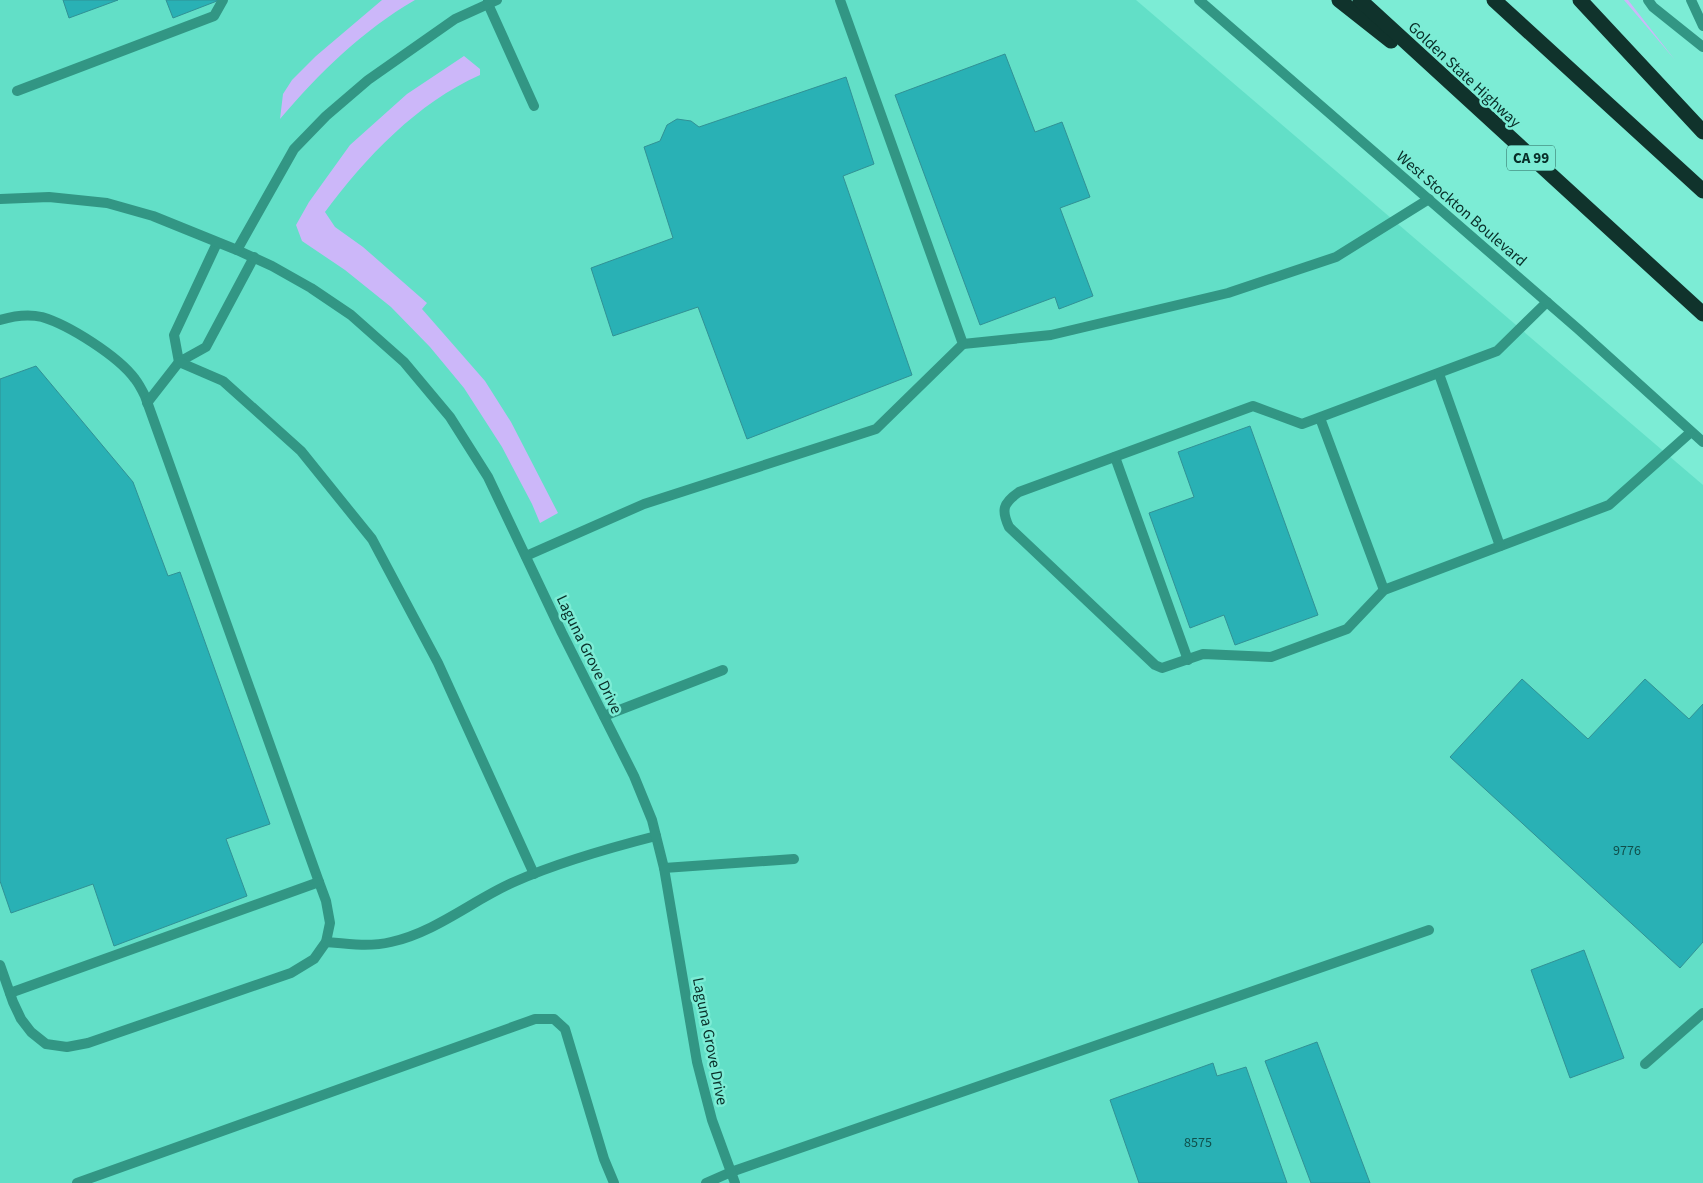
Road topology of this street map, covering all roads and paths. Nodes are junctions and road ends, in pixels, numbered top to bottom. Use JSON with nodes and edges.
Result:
{"nodes":[{"id":1,"x":223,"y":0,"type":"edge"},
{"id":2,"x":840,"y":0,"type":"edge"},
{"id":3,"x":1199,"y":0,"type":"edge"},
{"id":4,"x":1339,"y":0,"type":"edge"},
{"id":5,"x":1360,"y":0,"type":"edge"},
{"id":6,"x":1494,"y":0,"type":"edge"},
{"id":7,"x":1580,"y":0,"type":"edge"},
{"id":8,"x":1648,"y":0,"type":"edge"},
{"id":9,"x":1691,"y":0,"type":"edge"},
{"id":10,"x":489,"y":1,"type":"edge"},
{"id":11,"x":1703,"y":26,"type":"edge"},
{"id":12,"x":1703,"y":47,"type":"edge"},
{"id":13,"x":17,"y":91,"type":"dead end"},
{"id":14,"x":534,"y":106,"type":"dead end"},
{"id":15,"x":1477,"y":109,"type":"junction"},
{"id":16,"x":1703,"y":132,"type":"edge"},
{"id":17,"x":1703,"y":190,"type":"edge"},
{"id":18,"x":0,"y":199,"type":"edge"},
{"id":19,"x":1429,"y":199,"type":"junction"},
{"id":20,"x":217,"y":243,"type":"junction"},
{"id":21,"x":237,"y":250,"type":"junction"},
{"id":22,"x":254,"y":257,"type":"junction"},
{"id":23,"x":1547,"y":302,"type":"junction"},
{"id":24,"x":1703,"y":314,"type":"edge"},
{"id":25,"x":0,"y":320,"type":"edge"},
{"id":26,"x":963,"y":344,"type":"junction"},
{"id":27,"x":179,"y":362,"type":"junction"},
{"id":28,"x":1439,"y":374,"type":"junction"},
{"id":29,"x":148,"y":403,"type":"junction"},
{"id":30,"x":1320,"y":418,"type":"junction"},
{"id":31,"x":1691,"y":432,"type":"junction"},
{"id":32,"x":1703,"y":442,"type":"edge"},
{"id":33,"x":1115,"y":457,"type":"junction"},
{"id":34,"x":1500,"y":546,"type":"junction"},
{"id":35,"x":526,"y":556,"type":"junction"},
{"id":36,"x":1384,"y":590,"type":"junction"},
{"id":37,"x":1188,"y":660,"type":"junction"},
{"id":38,"x":723,"y":670,"type":"dead end"},
{"id":39,"x":604,"y":716,"type":"junction"},
{"id":40,"x":656,"y":836,"type":"junction"},
{"id":41,"x":794,"y":859,"type":"dead end"},
{"id":42,"x":664,"y":868,"type":"junction"},
{"id":43,"x":534,"y":874,"type":"junction"},
{"id":44,"x":319,"y":882,"type":"junction"},
{"id":45,"x":1429,"y":930,"type":"dead end"},
{"id":46,"x":326,"y":942,"type":"junction"},
{"id":47,"x":0,"y":965,"type":"edge"},
{"id":48,"x":10,"y":993,"type":"junction"},
{"id":49,"x":1703,"y":1013,"type":"edge"},
{"id":50,"x":1645,"y":1064,"type":"dead end"},
{"id":51,"x":731,"y":1172,"type":"junction"},
{"id":52,"x":77,"y":1183,"type":"edge"},
{"id":53,"x":614,"y":1183,"type":"edge"},
{"id":54,"x":706,"y":1183,"type":"edge"},
{"id":55,"x":735,"y":1183,"type":"edge"}],
"edges":[{"from":1,"to":13,"type":"street"},
{"from":2,"to":26,"type":"street"},
{"from":3,"to":19,"type":"street","name":"West Stockton Boulevard"},
{"from":4,"to":15,"type":"highway"},
{"from":5,"to":15,"type":"highway","name":"Golden State Highway","number":"CA 99"},
{"from":6,"to":17,"type":"highway"},
{"from":7,"to":16,"type":"highway"},
{"from":8,"to":12,"type":"street"},
{"from":9,"to":11,"type":"street"},
{"from":10,"to":14,"type":"street"},
{"from":10,"to":21,"type":"street"},
{"from":15,"to":24,"type":"highway","name":"Golden State Highway","number":"CA 99"},
{"from":18,"to":20,"type":"street","name":"Laguna Grove Drive"},
{"from":19,"to":23,"type":"street","name":"West Stockton Boulevard"},
{"from":19,"to":26,"type":"street"},
{"from":20,"to":21,"type":"street","name":"Laguna Grove Drive"},
{"from":20,"to":27,"type":"street"},
{"from":21,"to":22,"type":"street","name":"Laguna Grove Drive"},
{"from":22,"to":27,"type":"street"},
{"from":22,"to":35,"type":"street","name":"Laguna Grove Drive"},
{"from":23,"to":28,"type":"street"},
{"from":23,"to":31,"type":"street","name":"West Stockton Boulevard"},
{"from":25,"to":29,"type":"street"},
{"from":26,"to":35,"type":"street"},
{"from":27,"to":29,"type":"street"},
{"from":27,"to":43,"type":"street"},
{"from":28,"to":30,"type":"street"},
{"from":28,"to":34,"type":"street"},
{"from":29,"to":44,"type":"street"},
{"from":30,"to":33,"type":"street"},
{"from":30,"to":36,"type":"street"},
{"from":31,"to":32,"type":"street","name":"West Stockton Boulevard"},
{"from":31,"to":34,"type":"street"},
{"from":33,"to":37,"type":"street"},
{"from":33,"to":37,"type":"street"},
{"from":34,"to":36,"type":"street"},
{"from":35,"to":39,"type":"street","name":"Laguna Grove Drive"},
{"from":36,"to":37,"type":"street"},
{"from":38,"to":39,"type":"street"},
{"from":39,"to":40,"type":"street","name":"Laguna Grove Drive"},
{"from":40,"to":42,"type":"street","name":"Laguna Grove Drive"},
{"from":40,"to":43,"type":"street"},
{"from":41,"to":42,"type":"street"},
{"from":42,"to":51,"type":"street","name":"Laguna Grove Drive"},
{"from":43,"to":46,"type":"street"},
{"from":44,"to":46,"type":"street"},
{"from":44,"to":48,"type":"street"},
{"from":45,"to":51,"type":"street"},
{"from":46,"to":48,"type":"street"},
{"from":47,"to":48,"type":"street"},
{"from":49,"to":50,"type":"street"},
{"from":51,"to":54,"type":"street"},
{"from":51,"to":55,"type":"street","name":"Laguna Grove Drive"},
{"from":52,"to":53,"type":"street"}]}
